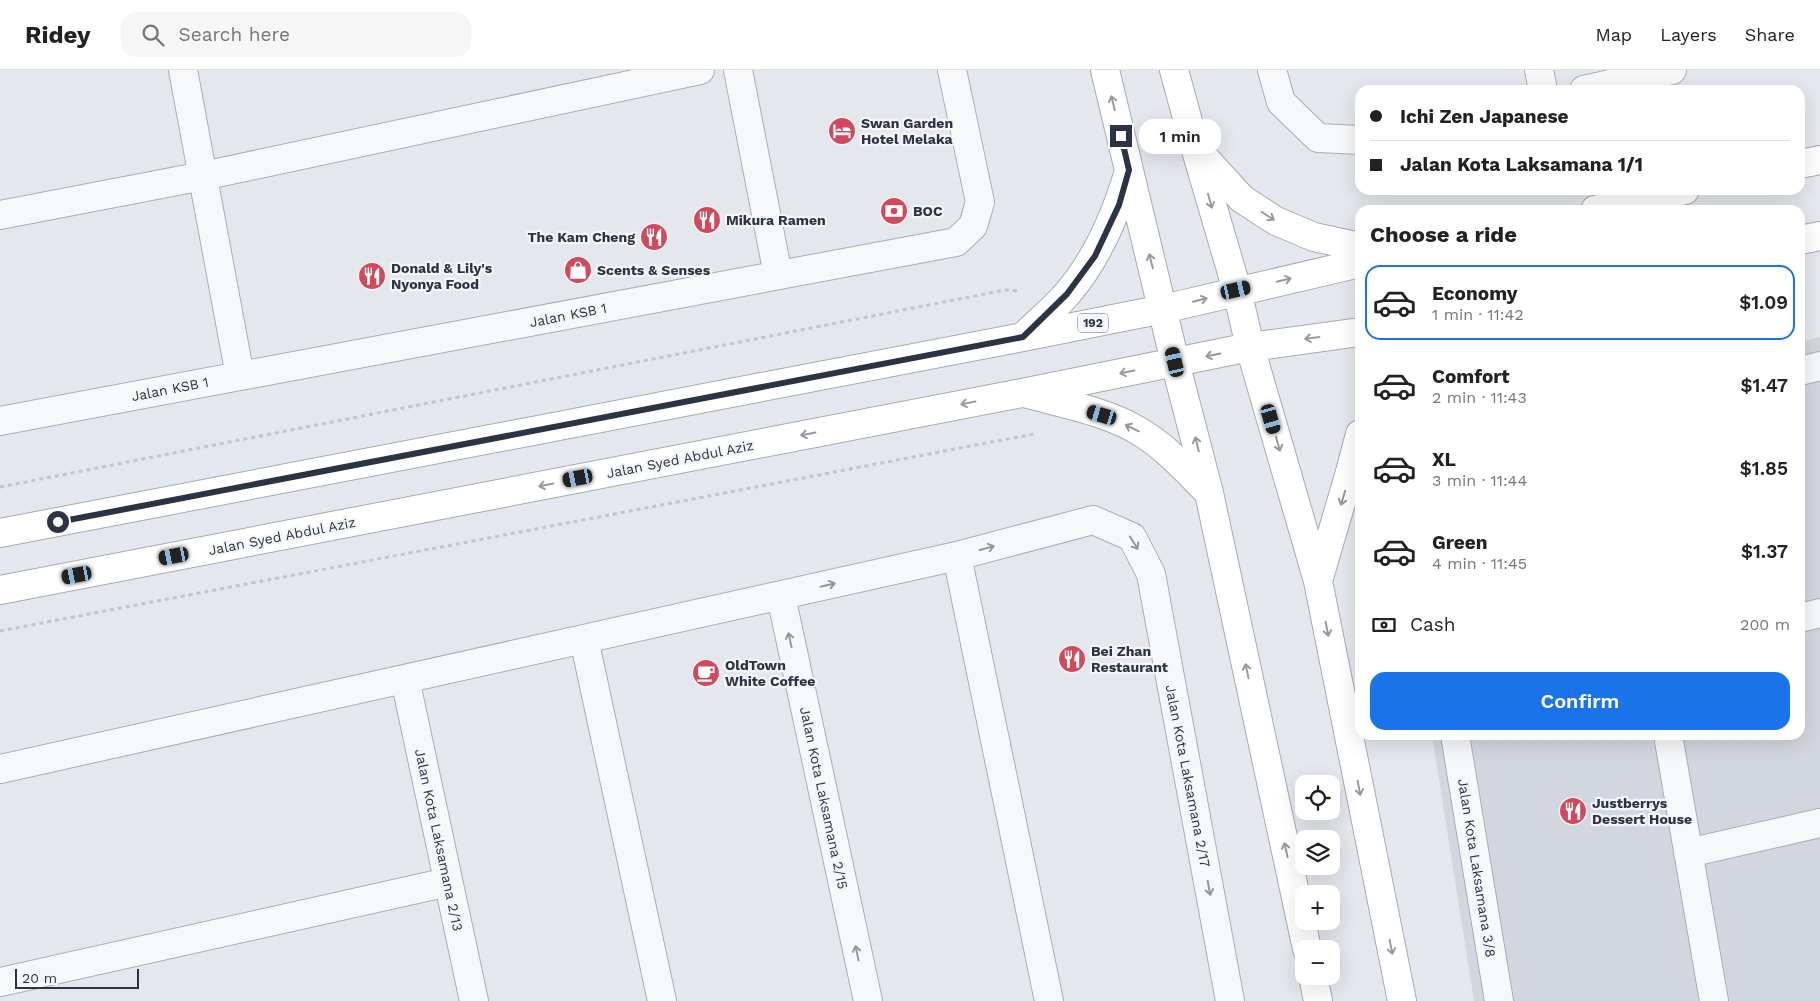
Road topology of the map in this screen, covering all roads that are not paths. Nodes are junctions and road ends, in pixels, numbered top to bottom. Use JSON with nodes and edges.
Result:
{"nodes":[{"id":1,"x":183,"y":70,"type":"edge"},
{"id":2,"x":700,"y":70,"type":"edge"},
{"id":3,"x":738,"y":70,"type":"edge"},
{"id":4,"x":952,"y":70,"type":"edge"},
{"id":5,"x":1105,"y":70,"type":"edge"},
{"id":6,"x":1174,"y":70,"type":"edge"},
{"id":7,"x":1272,"y":70,"type":"edge"},
{"id":8,"x":1539,"y":70,"type":"edge"},
{"id":9,"x":1672,"y":70,"type":"edge"},
{"id":10,"x":1542,"y":85,"type":"edge"},
{"id":11,"x":1606,"y":85,"type":"edge"},
{"id":12,"x":1355,"y":140,"type":"edge"},
{"id":13,"x":1195,"y":147,"type":"junction"},
{"id":14,"x":1820,"y":160,"type":"edge"},
{"id":15,"x":1805,"y":163,"type":"edge"},
{"id":16,"x":1129,"y":170,"type":"junction"},
{"id":17,"x":203,"y":176,"type":"junction"},
{"id":18,"x":1662,"y":195,"type":"edge"},
{"id":19,"x":1618,"y":205,"type":"edge"},
{"id":20,"x":0,"y":214,"type":"edge"},
{"id":21,"x":1820,"y":236,"type":"edge"},
{"id":22,"x":1805,"y":239,"type":"edge"},
{"id":23,"x":1355,"y":246,"type":"edge"},
{"id":24,"x":1355,"y":264,"type":"edge"},
{"id":25,"x":778,"y":275,"type":"junction"},
{"id":26,"x":1236,"y":290,"type":"junction"},
{"id":27,"x":1163,"y":309,"type":"junction"},
{"id":28,"x":1355,"y":333,"type":"edge"},
{"id":29,"x":1023,"y":337,"type":"junction"},
{"id":30,"x":1250,"y":347,"type":"junction"},
{"id":31,"x":1175,"y":362,"type":"junction"},
{"id":32,"x":1820,"y":366,"type":"edge"},
{"id":33,"x":1805,"y":370,"type":"edge"},
{"id":34,"x":240,"y":376,"type":"junction"},
{"id":35,"x":1022,"y":393,"type":"junction"},
{"id":36,"x":0,"y":421,"type":"edge"},
{"id":37,"x":1355,"y":453,"type":"edge"},
{"id":38,"x":1209,"y":492,"type":"junction"},
{"id":39,"x":0,"y":533,"type":"edge"},
{"id":40,"x":957,"y":556,"type":"junction"},
{"id":41,"x":1318,"y":581,"type":"junction"},
{"id":42,"x":0,"y":590,"type":"edge"},
{"id":43,"x":781,"y":596,"type":"junction"},
{"id":44,"x":1820,"y":613,"type":"edge"},
{"id":45,"x":1805,"y":617,"type":"edge"},
{"id":46,"x":584,"y":639,"type":"junction"},
{"id":47,"x":405,"y":679,"type":"junction"},
{"id":48,"x":1456,"y":740,"type":"edge"},
{"id":49,"x":1669,"y":740,"type":"edge"},
{"id":50,"x":0,"y":769,"type":"edge"},
{"id":51,"x":1820,"y":823,"type":"edge"},
{"id":52,"x":1688,"y":853,"type":"junction"},
{"id":53,"x":448,"y":882,"type":"junction"},
{"id":54,"x":1305,"y":940,"type":"edge"},
{"id":55,"x":0,"y":982,"type":"edge"},
{"id":56,"x":1315,"y":985,"type":"edge"},
{"id":57,"x":474,"y":1001,"type":"edge"},
{"id":58,"x":662,"y":1001,"type":"edge"},
{"id":59,"x":868,"y":1001,"type":"edge"},
{"id":60,"x":1049,"y":1001,"type":"edge"},
{"id":61,"x":1230,"y":1001,"type":"edge"},
{"id":62,"x":1318,"y":1001,"type":"edge"},
{"id":63,"x":1402,"y":1001,"type":"edge"},
{"id":64,"x":1499,"y":1001,"type":"edge"},
{"id":65,"x":1714,"y":1001,"type":"edge"}],
"edges":[{"from":1,"to":17,"type":"street"},
{"from":2,"to":17,"type":"street"},
{"from":3,"to":25,"type":"street"},
{"from":4,"to":25,"type":"street","name":"Jalan KSB 1"},
{"from":16,"to":5,"type":"main road","one_way":true},
{"from":6,"to":13,"type":"main road"},
{"from":7,"to":12,"type":"street"},
{"from":8,"to":10,"type":"street"},
{"from":9,"to":11,"type":"street"},
{"from":13,"to":23,"type":"main road","one_way":true},
{"from":13,"to":26,"type":"main road","one_way":true},
{"from":14,"to":15,"type":"main road"},
{"from":27,"to":16,"type":"main road","one_way":true},
{"from":16,"to":29,"type":"main road"},
{"from":17,"to":20,"type":"street"},
{"from":17,"to":34,"type":"street"},
{"from":18,"to":19,"type":"main road"},
{"from":21,"to":22,"type":"main road"},
{"from":26,"to":24,"type":"main road","number":"192","one_way":true},
{"from":25,"to":34,"type":"street","name":"Jalan KSB 1"},
{"from":27,"to":26,"type":"main road","number":"192","one_way":true},
{"from":26,"to":30,"type":"main road"},
{"from":27,"to":29,"type":"main road","number":"192"},
{"from":27,"to":31,"type":"main road"},
{"from":28,"to":30,"type":"main road","name":"Jalan Syed Abdul Aziz","one_way":true},
{"from":29,"to":39,"type":"main road","number":"192"},
{"from":30,"to":31,"type":"main road","name":"Jalan Syed Abdul Aziz","one_way":true},
{"from":30,"to":41,"type":"main road","one_way":true},
{"from":31,"to":35,"type":"main road","name":"Jalan Syed Abdul Aziz","one_way":true},
{"from":38,"to":31,"type":"main road","one_way":true},
{"from":32,"to":33,"type":"street"},
{"from":34,"to":36,"type":"street","name":"Jalan KSB 1"},
{"from":38,"to":35,"type":"main road","one_way":true},
{"from":35,"to":42,"type":"main road","name":"Jalan Syed Abdul Aziz","one_way":true},
{"from":37,"to":41,"type":"main road","one_way":true},
{"from":54,"to":38,"type":"main road","one_way":true},
{"from":43,"to":40,"type":"street","one_way":true},
{"from":40,"to":60,"type":"street"},
{"from":40,"to":61,"type":"street","name":"Jalan Kota Laksamana 2/17","one_way":true},
{"from":41,"to":63,"type":"main road","one_way":true},
{"from":43,"to":46,"type":"street"},
{"from":59,"to":43,"type":"street","name":"Jalan Kota Laksamana 2/15","one_way":true},
{"from":44,"to":45,"type":"street"},
{"from":46,"to":47,"type":"street"},
{"from":46,"to":58,"type":"street"},
{"from":47,"to":50,"type":"street"},
{"from":47,"to":53,"type":"street","name":"Jalan Kota Laksamana 2/13"},
{"from":48,"to":64,"type":"street","name":"Jalan Kota Laksamana 3/8"},
{"from":49,"to":52,"type":"street"},
{"from":51,"to":52,"type":"street"},
{"from":52,"to":65,"type":"street"},
{"from":53,"to":55,"type":"street"},
{"from":53,"to":57,"type":"street","name":"Jalan Kota Laksamana 2/13"},
{"from":56,"to":62,"type":"main road"}]}
